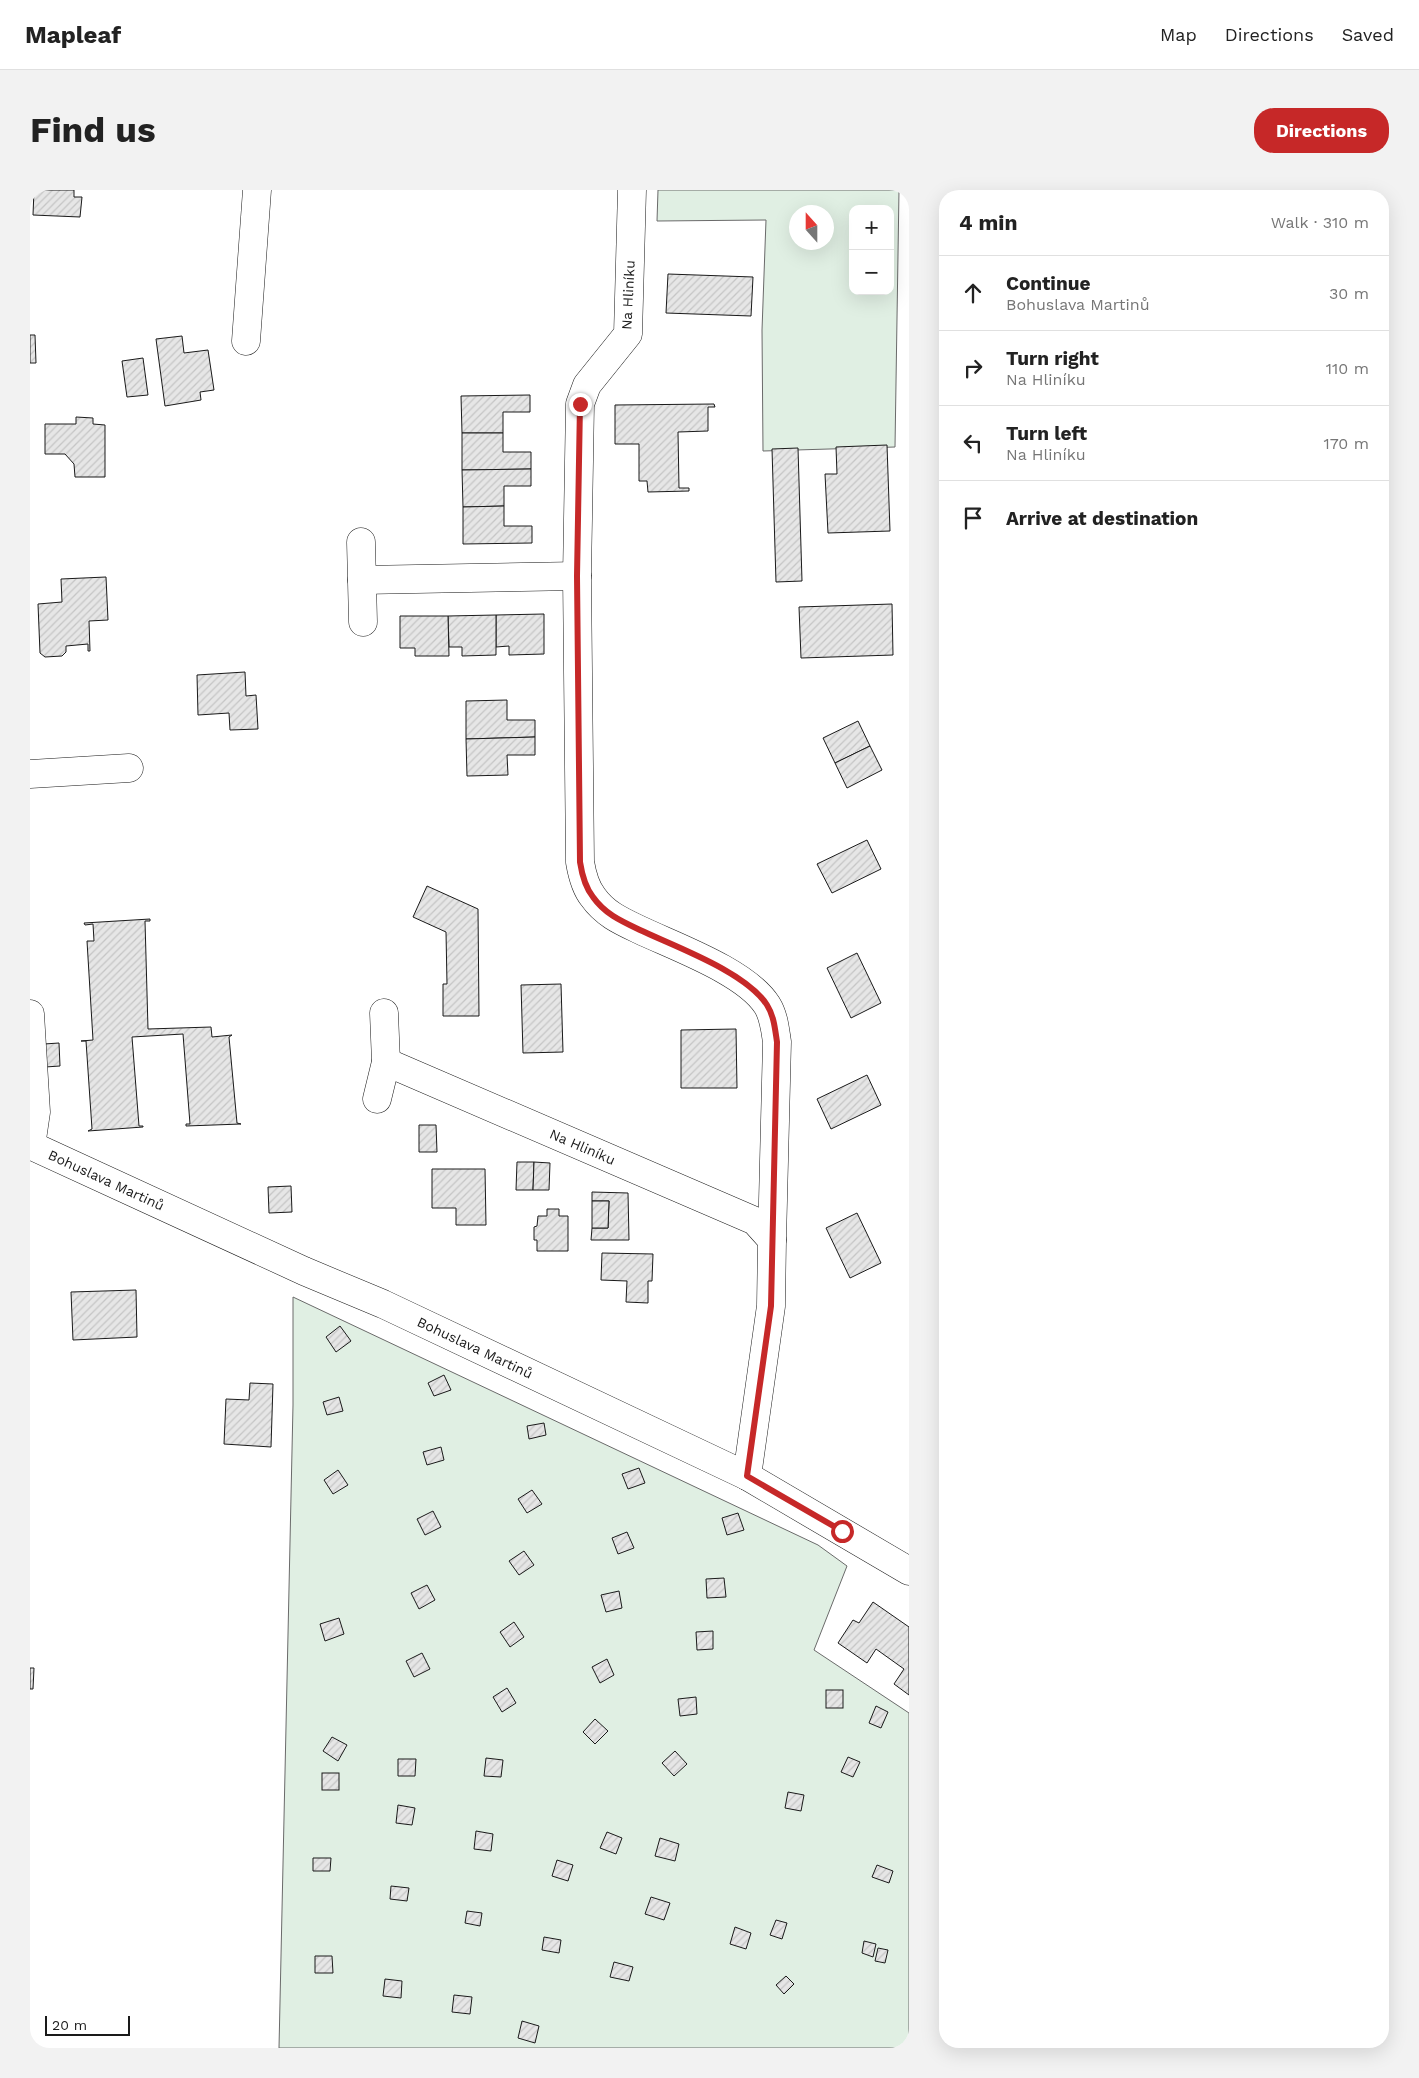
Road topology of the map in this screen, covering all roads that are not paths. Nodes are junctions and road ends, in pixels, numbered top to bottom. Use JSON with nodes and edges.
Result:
{"nodes":[{"id":1,"x":257,"y":190,"type":"edge"},
{"id":2,"x":632,"y":190,"type":"edge"},
{"id":3,"x":246,"y":341,"type":"dead end"},
{"id":4,"x":361,"y":542,"type":"dead end"},
{"id":5,"x":577,"y":576,"type":"junction"},
{"id":6,"x":362,"y":580,"type":"junction"},
{"id":7,"x":363,"y":622,"type":"dead end"},
{"id":8,"x":129,"y":768,"type":"dead end"},
{"id":9,"x":30,"y":774,"type":"edge"},
{"id":10,"x":384,"y":1013,"type":"dead end"},
{"id":11,"x":30,"y":1014,"type":"edge"},
{"id":12,"x":386,"y":1062,"type":"junction"},
{"id":13,"x":377,"y":1099,"type":"dead end"},
{"id":14,"x":31,"y":1145,"type":"edge"},
{"id":15,"x":772,"y":1240,"type":"junction"},
{"id":16,"x":747,"y":1476,"type":"junction"},
{"id":17,"x":909,"y":1571,"type":"edge"}],
"edges":[{"from":1,"to":3,"type":"street"},
{"from":2,"to":5,"type":"street","name":"Na Hliníku"},
{"from":4,"to":6,"type":"street"},
{"from":5,"to":6,"type":"street"},
{"from":5,"to":15,"type":"street","name":"Na Hliníku"},
{"from":6,"to":7,"type":"street"},
{"from":8,"to":9,"type":"street"},
{"from":10,"to":12,"type":"street"},
{"from":11,"to":14,"type":"street"},
{"from":12,"to":13,"type":"street"},
{"from":12,"to":15,"type":"street","name":"Na Hliníku"},
{"from":14,"to":16,"type":"street","name":"Bohuslava Martinů"},
{"from":15,"to":16,"type":"street","name":"Na Hliníku"},
{"from":16,"to":17,"type":"street","name":"Bohuslava Martinů"}]}
